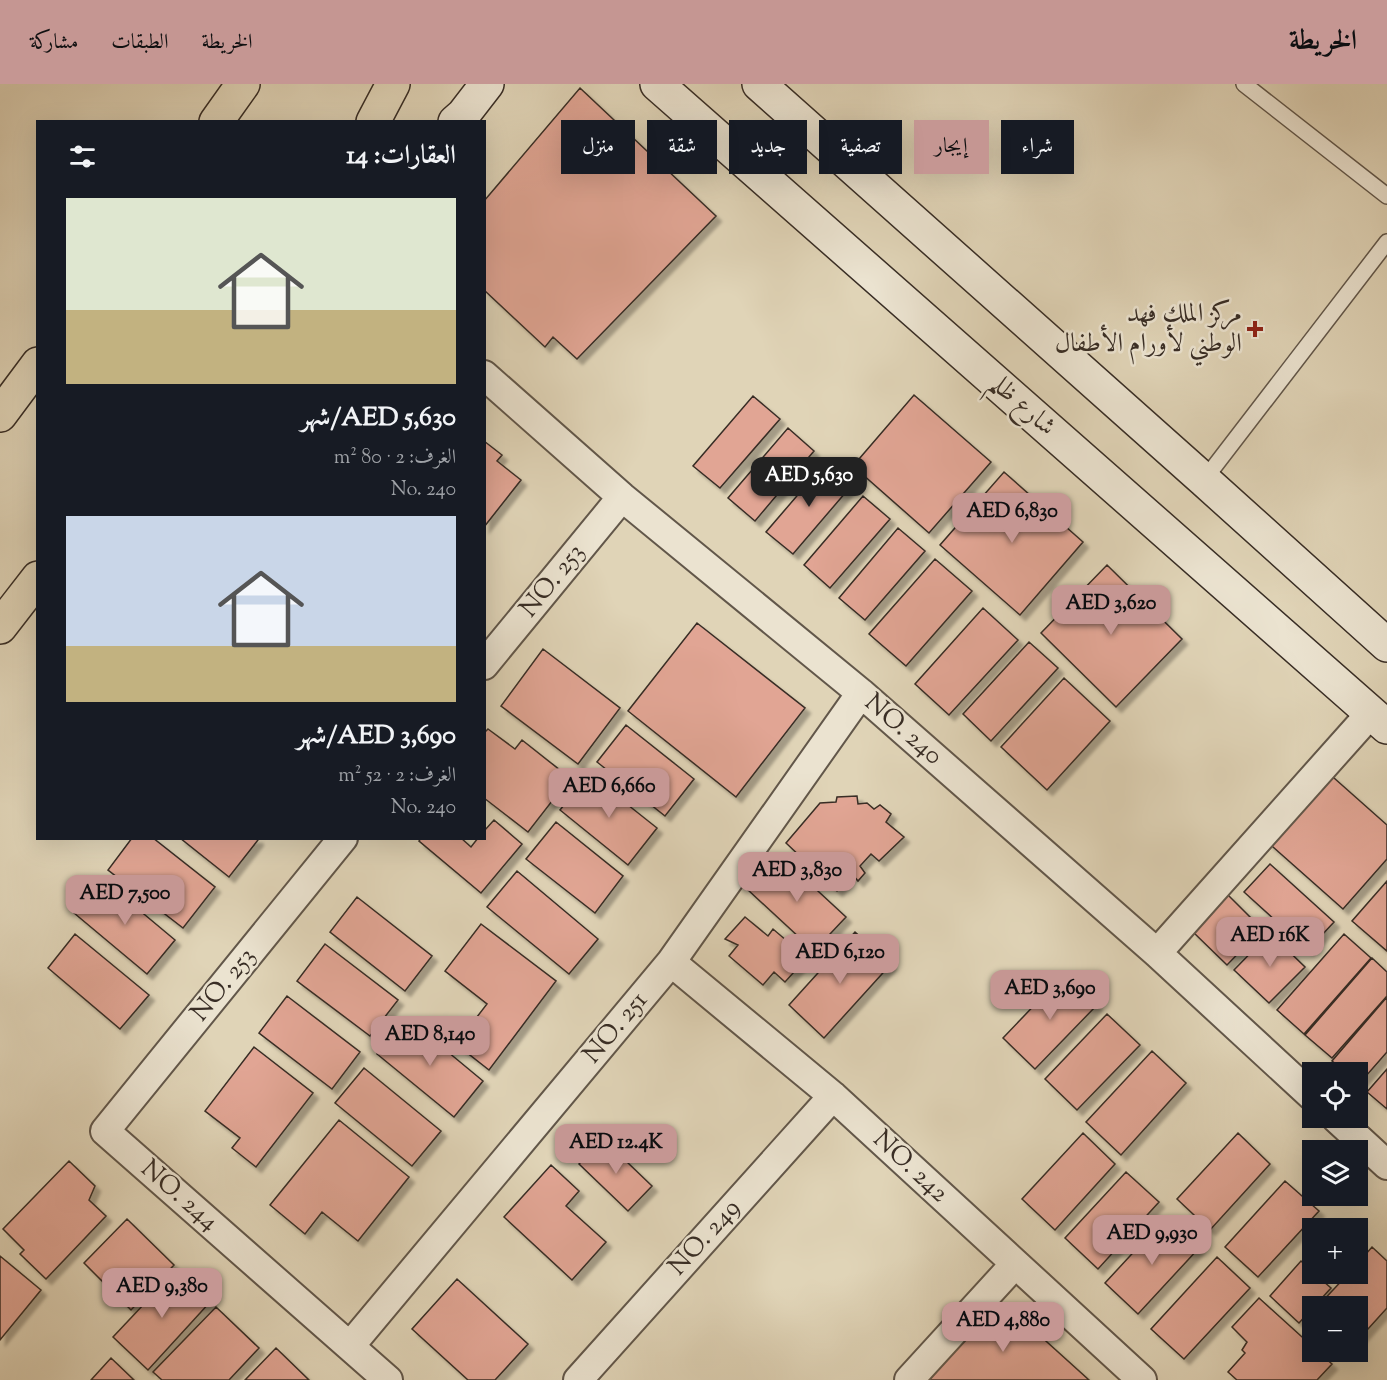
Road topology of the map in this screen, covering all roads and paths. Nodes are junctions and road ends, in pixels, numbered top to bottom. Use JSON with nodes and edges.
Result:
{"nodes":[{"id":1,"x":243,"y":84,"type":"edge"},
{"id":2,"x":393,"y":84,"type":"edge"},
{"id":3,"x":488,"y":84,"type":"edge"},
{"id":4,"x":501,"y":84,"type":"edge"},
{"id":5,"x":759,"y":84,"type":"edge"},
{"id":6,"x":1245,"y":84,"type":"edge"},
{"id":7,"x":661,"y":86,"type":"edge"},
{"id":8,"x":459,"y":118,"type":"edge"},
{"id":9,"x":217,"y":120,"type":"edge"},
{"id":10,"x":374,"y":120,"type":"edge"},
{"id":11,"x":1387,"y":196,"type":"edge"},
{"id":12,"x":1387,"y":242,"type":"edge"},
{"id":13,"x":36,"y":367,"type":"edge"},
{"id":14,"x":486,"y":377,"type":"edge"},
{"id":15,"x":0,"y":415,"type":"edge"},
{"id":16,"x":1204,"y":480,"type":"junction"},
{"id":17,"x":622,"y":496,"type":"junction"},
{"id":18,"x":36,"y":581,"type":"edge"},
{"id":19,"x":0,"y":627,"type":"edge"},
{"id":20,"x":1387,"y":645,"type":"edge"},
{"id":21,"x":486,"y":663,"type":"edge"},
{"id":22,"x":861,"y":693,"type":"junction"},
{"id":23,"x":1379,"y":720,"type":"edge"},
{"id":24,"x":341,"y":840,"type":"edge"},
{"id":25,"x":1157,"y":953,"type":"junction"},
{"id":26,"x":671,"y":962,"type":"junction"},
{"id":27,"x":1302,"y":1087,"type":"edge"},
{"id":28,"x":833,"y":1096,"type":"junction"},
{"id":29,"x":1347,"y":1128,"type":"edge"},
{"id":30,"x":105,"y":1131,"type":"joint"},
{"id":31,"x":1387,"y":1165,"type":"edge"},
{"id":32,"x":1015,"y":1264,"type":"junction"},
{"id":33,"x":350,"y":1346,"type":"junction"},
{"id":34,"x":388,"y":1380,"type":"edge"},
{"id":35,"x":578,"y":1380,"type":"edge"},
{"id":36,"x":909,"y":1380,"type":"edge"},
{"id":37,"x":1142,"y":1380,"type":"edge"}],
"edges":[{"from":1,"to":9,"type":"main road"},
{"from":2,"to":10,"type":"main road"},
{"from":3,"to":8,"type":"street"},
{"from":4,"to":8,"type":"street"},
{"from":5,"to":16,"type":"street"},
{"from":6,"to":11,"type":"lane"},
{"from":7,"to":23,"type":"street","name":"شارع ظلم"},
{"from":12,"to":16,"type":"lane"},
{"from":13,"to":15,"type":"main road"},
{"from":14,"to":17,"type":"street","name":"NO. 240"},
{"from":16,"to":20,"type":"street"},
{"from":17,"to":21,"type":"street","name":"NO. 253"},
{"from":17,"to":22,"type":"street","name":"NO. 240"},
{"from":18,"to":19,"type":"main road"},
{"from":22,"to":25,"type":"street","name":"NO. 240"},
{"from":22,"to":26,"type":"street","name":"NO. 251"},
{"from":23,"to":25,"type":"street"},
{"from":24,"to":30,"type":"street","name":"NO. 253"},
{"from":25,"to":27,"type":"street","name":"NO. 240"},
{"from":26,"to":28,"type":"street","name":"NO. 242"},
{"from":26,"to":33,"type":"street","name":"NO. 251"},
{"from":28,"to":32,"type":"street","name":"NO. 242"},
{"from":28,"to":35,"type":"street","name":"NO. 249"},
{"from":29,"to":31,"type":"street"},
{"from":30,"to":33,"type":"street","name":"NO. 244"},
{"from":32,"to":36,"type":"street"},
{"from":32,"to":37,"type":"street","name":"NO. 242"},
{"from":33,"to":34,"type":"street","name":"NO. 244"}]}
